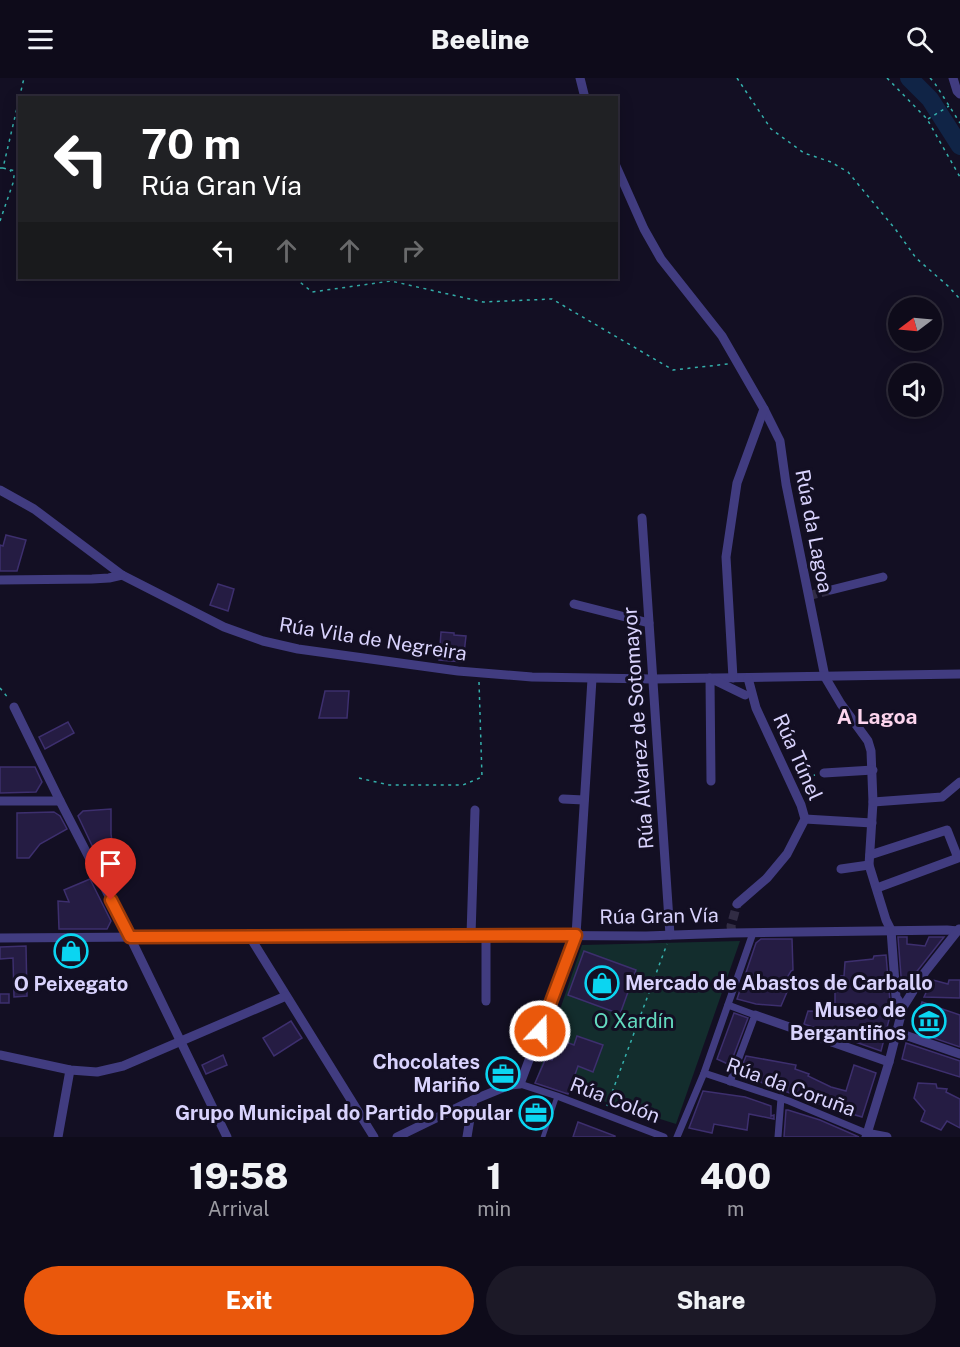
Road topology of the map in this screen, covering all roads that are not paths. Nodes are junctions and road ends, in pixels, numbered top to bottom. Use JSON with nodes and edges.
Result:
{"nodes":[{"id":1,"x":580,"y":78,"type":"edge"},
{"id":2,"x":953,"y":78,"type":"edge"},
{"id":3,"x":960,"y":94,"type":"edge"},
{"id":4,"x":584,"y":96,"type":"edge"},
{"id":5,"x":618,"y":170,"type":"edge"},
{"id":6,"x":764,"y":408,"type":"junction"},
{"id":7,"x":0,"y":490,"type":"edge"},
{"id":8,"x":642,"y":518,"type":"dead end"},
{"id":9,"x":122,"y":575,"type":"junction"},
{"id":10,"x":883,"y":577,"type":"dead end"},
{"id":11,"x":0,"y":580,"type":"edge"},
{"id":12,"x":831,"y":590,"type":"tunnel mouth"},
{"id":13,"x":574,"y":604,"type":"dead end"},
{"id":14,"x":649,"y":623,"type":"junction"},
{"id":15,"x":960,"y":674,"type":"edge"},
{"id":16,"x":825,"y":677,"type":"junction"},
{"id":17,"x":710,"y":678,"type":"junction"},
{"id":18,"x":741,"y":678,"type":"junction"},
{"id":19,"x":766,"y":678,"type":"junction"},
{"id":20,"x":592,"y":679,"type":"junction"},
{"id":21,"x":653,"y":679,"type":"junction"},
{"id":22,"x":722,"y":684,"type":"junction"},
{"id":23,"x":710,"y":691,"type":"junction"},
{"id":24,"x":746,"y":695,"type":"junction"},
{"id":25,"x":756,"y":704,"type":"junction"},
{"id":26,"x":15,"y":707,"type":"road end"},
{"id":27,"x":873,"y":770,"type":"junction"},
{"id":28,"x":824,"y":773,"type":"road end"},
{"id":29,"x":711,"y":781,"type":"dead end"},
{"id":30,"x":960,"y":783,"type":"edge"},
{"id":31,"x":563,"y":799,"type":"dead end"},
{"id":32,"x":584,"y":800,"type":"junction"},
{"id":33,"x":0,"y":801,"type":"edge"},
{"id":34,"x":60,"y":801,"type":"junction"},
{"id":35,"x":873,"y":802,"type":"junction"},
{"id":36,"x":475,"y":810,"type":"dead end"},
{"id":37,"x":805,"y":819,"type":"junction"},
{"id":38,"x":872,"y":823,"type":"junction"},
{"id":39,"x":870,"y":860,"type":"junction"},
{"id":40,"x":840,"y":869,"type":"dead end"},
{"id":41,"x":877,"y":888,"type":"junction"},
{"id":42,"x":737,"y":904,"type":"tunnel mouth"},
{"id":43,"x":891,"y":930,"type":"junction"},
{"id":44,"x":959,"y":930,"type":"edge"},
{"id":45,"x":753,"y":933,"type":"junction"},
{"id":46,"x":471,"y":935,"type":"junction"},
{"id":47,"x":486,"y":935,"type":"junction"},
{"id":48,"x":576,"y":935,"type":"junction"},
{"id":49,"x":670,"y":935,"type":"junction"},
{"id":50,"x":130,"y":937,"type":"junction"},
{"id":51,"x":250,"y":937,"type":"junction"},
{"id":52,"x":0,"y":938,"type":"edge"},
{"id":53,"x":286,"y":996,"type":"junction"},
{"id":54,"x":486,"y":1001,"type":"dead end"},
{"id":55,"x":728,"y":1005,"type":"junction"},
{"id":56,"x":903,"y":1007,"type":"junction"},
{"id":57,"x":755,"y":1015,"type":"junction"},
{"id":58,"x":896,"y":1032,"type":"junction"},
{"id":59,"x":180,"y":1041,"type":"junction"},
{"id":60,"x":0,"y":1054,"type":"edge"},
{"id":61,"x":960,"y":1054,"type":"edge"},
{"id":62,"x":889,"y":1062,"type":"junction"},
{"id":63,"x":70,"y":1070,"type":"junction"},
{"id":64,"x":704,"y":1073,"type":"junction"},
{"id":65,"x":730,"y":1082,"type":"junction"},
{"id":66,"x":520,"y":1084,"type":"junction"},
{"id":67,"x":556,"y":1096,"type":"junction"},
{"id":68,"x":781,"y":1098,"type":"junction"},
{"id":69,"x":473,"y":1100,"type":"junction"},
{"id":70,"x":865,"y":1136,"type":"edge"},
{"id":71,"x":58,"y":1137,"type":"edge"},
{"id":72,"x":227,"y":1137,"type":"edge"},
{"id":73,"x":374,"y":1137,"type":"edge"},
{"id":74,"x":397,"y":1137,"type":"edge"},
{"id":75,"x":467,"y":1137,"type":"edge"},
{"id":76,"x":543,"y":1137,"type":"edge"},
{"id":77,"x":664,"y":1137,"type":"edge"},
{"id":78,"x":677,"y":1137,"type":"edge"},
{"id":79,"x":778,"y":1137,"type":"edge"},
{"id":80,"x":887,"y":1137,"type":"edge"}],
"edges":[{"from":1,"to":4,"type":"street"},
{"from":2,"to":3,"type":"street"},
{"from":5,"to":6,"type":"street","name":"Rúa da Lagoa"},
{"from":6,"to":16,"type":"street","name":"Rúa da Lagoa"},
{"from":6,"to":18,"type":"street"},
{"from":7,"to":9,"type":"street","name":"Rúa Vila de Negreira"},
{"from":8,"to":14,"type":"street","name":"Rúa Álvarez de Sotomayor"},
{"from":9,"to":11,"type":"street"},
{"from":9,"to":20,"type":"street","name":"Rúa Vila de Negreira"},
{"from":10,"to":12,"type":"street"},
{"from":13,"to":14,"type":"street"},
{"from":14,"to":21,"type":"street","name":"Rúa Álvarez de Sotomayor"},
{"from":15,"to":16,"type":"street","name":"Rúa Vila de Negreira"},
{"from":16,"to":19,"type":"street","name":"Rúa Vila de Negreira"},
{"from":16,"to":27,"type":"street","name":"Rúa da Lagoa"},
{"from":17,"to":18,"type":"street","name":"Rúa Vila de Negreira"},
{"from":17,"to":21,"type":"street","name":"Rúa Vila de Negreira"},
{"from":17,"to":22,"type":"street","name":"Rúa Vila de Negreira"},
{"from":17,"to":23,"type":"street"},
{"from":18,"to":19,"type":"street","name":"Rúa Vila de Negreira"},
{"from":18,"to":24,"type":"street","name":"Rúa Túnel"},
{"from":18,"to":25,"type":"street","name":"Rúa Túnel"},
{"from":19,"to":25,"type":"street","name":"Rúa Túnel"},
{"from":20,"to":21,"type":"street","name":"Rúa Vila de Negreira"},
{"from":20,"to":32,"type":"street"},
{"from":21,"to":49,"type":"street","name":"Rúa Álvarez de Sotomayor"},
{"from":22,"to":23,"type":"street"},
{"from":22,"to":24,"type":"street","name":"Rúa Vila de Negreira"},
{"from":23,"to":29,"type":"street"},
{"from":24,"to":25,"type":"street","name":"Rúa Túnel"},
{"from":25,"to":37,"type":"street","name":"Rúa Túnel"},
{"from":26,"to":34,"type":"street"},
{"from":27,"to":28,"type":"street"},
{"from":27,"to":35,"type":"street","name":"Rúa da Lagoa"},
{"from":30,"to":35,"type":"street"},
{"from":31,"to":32,"type":"street"},
{"from":32,"to":48,"type":"street"},
{"from":33,"to":34,"type":"street"},
{"from":34,"to":50,"type":"street"},
{"from":35,"to":38,"type":"street","name":"Rúa da Lagoa"},
{"from":36,"to":46,"type":"street"},
{"from":37,"to":38,"type":"street"},
{"from":37,"to":42,"type":"street","name":"Rúa Túnel"},
{"from":38,"to":39,"type":"street","name":"Rúa da Lagoa"},
{"from":39,"to":40,"type":"street"},
{"from":39,"to":41,"type":"street","name":"Rúa da Lagoa"},
{"from":39,"to":41,"type":"street"},
{"from":41,"to":43,"type":"street","name":"Rúa da Lagoa"},
{"from":43,"to":44,"type":"street","name":"Rúa Gran Vía"},
{"from":43,"to":45,"type":"street","name":"Rúa Gran Vía"},
{"from":43,"to":56,"type":"street","name":"Rúa da Lagoa"},
{"from":44,"to":56,"type":"street"},
{"from":45,"to":49,"type":"street","name":"Rúa Gran Vía"},
{"from":45,"to":55,"type":"street"},
{"from":46,"to":47,"type":"street","name":"Rúa Gran Vía"},
{"from":46,"to":51,"type":"street","name":"Rúa Gran Vía"},
{"from":47,"to":48,"type":"street","name":"Rúa Gran Vía"},
{"from":47,"to":54,"type":"street"},
{"from":48,"to":49,"type":"street","name":"Rúa Gran Vía"},
{"from":48,"to":66,"type":"street"},
{"from":50,"to":51,"type":"street","name":"Rúa Gran Vía"},
{"from":50,"to":52,"type":"street","name":"Rúa Gran Vía"},
{"from":50,"to":59,"type":"street"},
{"from":51,"to":53,"type":"street"},
{"from":53,"to":59,"type":"street"},
{"from":53,"to":73,"type":"street"},
{"from":55,"to":57,"type":"street"},
{"from":55,"to":64,"type":"street"},
{"from":56,"to":58,"type":"street"},
{"from":57,"to":62,"type":"street"},
{"from":57,"to":65,"type":"street"},
{"from":58,"to":61,"type":"street"},
{"from":58,"to":62,"type":"street"},
{"from":59,"to":63,"type":"street"},
{"from":59,"to":72,"type":"street"},
{"from":60,"to":63,"type":"street"},
{"from":62,"to":70,"type":"street"},
{"from":63,"to":71,"type":"street"},
{"from":64,"to":65,"type":"street","name":"Rúa da Coruña"},
{"from":64,"to":78,"type":"street"},
{"from":65,"to":68,"type":"street","name":"Rúa da Coruña"},
{"from":66,"to":67,"type":"street","name":"Rúa Colón"},
{"from":66,"to":69,"type":"street"},
{"from":67,"to":76,"type":"lane"},
{"from":67,"to":77,"type":"street","name":"Rúa Colón"},
{"from":68,"to":70,"type":"street","name":"Rúa da Coruña"},
{"from":68,"to":79,"type":"street"},
{"from":69,"to":74,"type":"street"},
{"from":69,"to":75,"type":"street"},
{"from":70,"to":80,"type":"street"}]}
